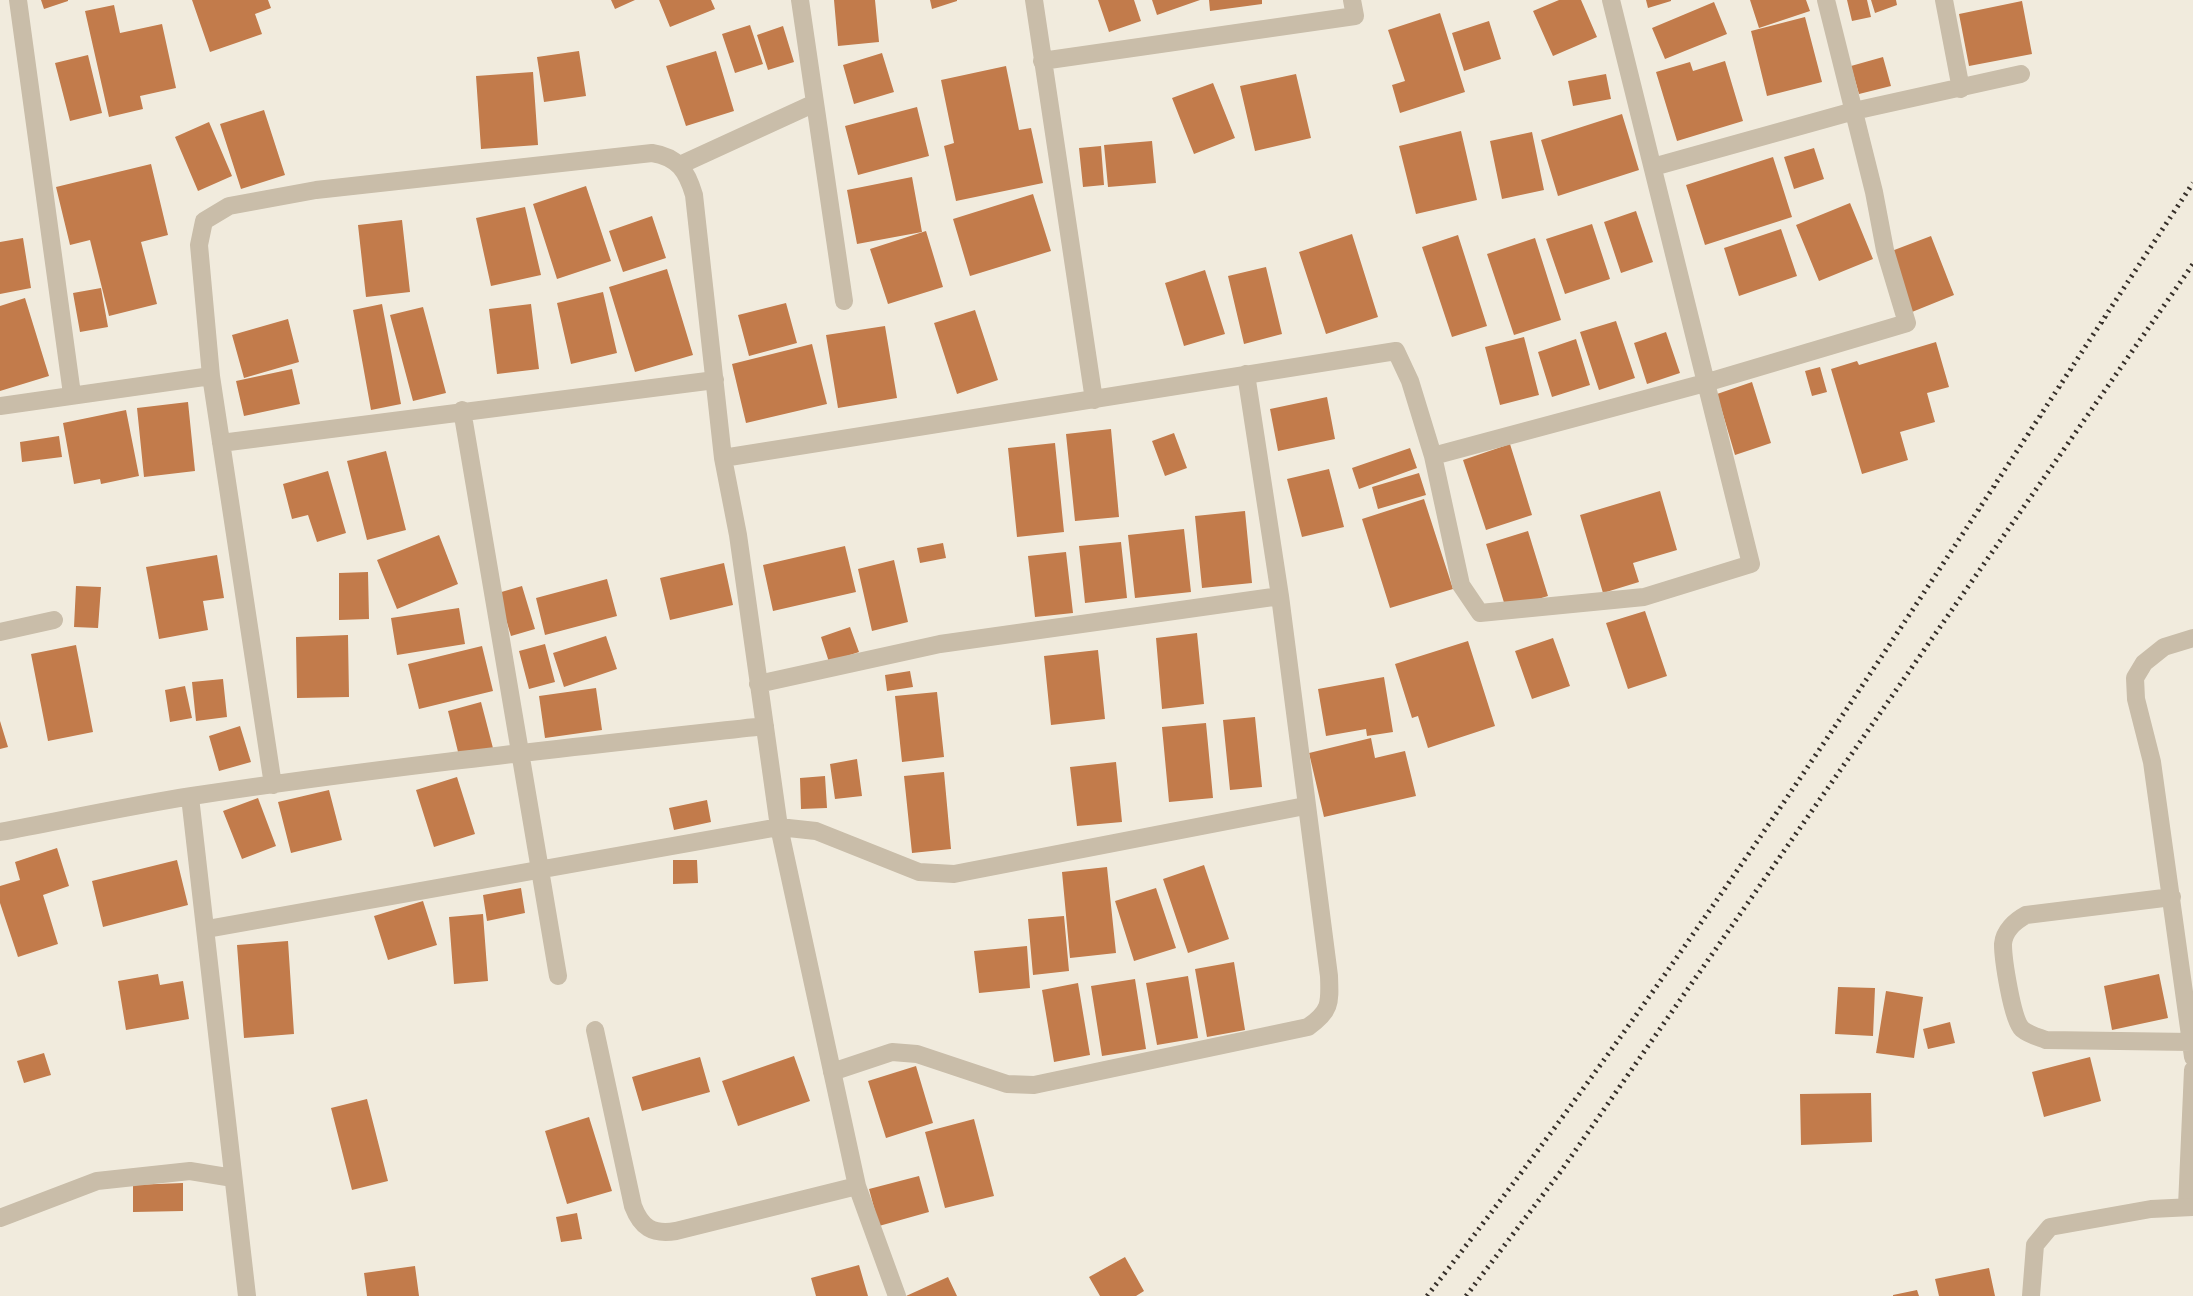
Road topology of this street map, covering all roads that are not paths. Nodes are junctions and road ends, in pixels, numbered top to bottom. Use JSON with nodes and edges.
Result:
{"nodes":[{"id":1,"x":18,"y":0,"type":"edge"},
{"id":2,"x":800,"y":0,"type":"edge"},
{"id":3,"x":1034,"y":0,"type":"edge"},
{"id":4,"x":1352,"y":0,"type":"edge"},
{"id":5,"x":1611,"y":0,"type":"edge"},
{"id":6,"x":1826,"y":0,"type":"edge"},
{"id":7,"x":1944,"y":0,"type":"edge"},
{"id":8,"x":1042,"y":61,"type":"junction"},
{"id":9,"x":2021,"y":74,"type":"dead end"},
{"id":10,"x":1961,"y":89,"type":"junction"},
{"id":11,"x":815,"y":103,"type":"junction"},
{"id":12,"x":1854,"y":111,"type":"junction"},
{"id":13,"x":680,"y":165,"type":"junction"},
{"id":14,"x":1653,"y":167,"type":"junction"},
{"id":15,"x":844,"y":301,"type":"dead end"},
{"id":16,"x":1246,"y":374,"type":"junction"},
{"id":17,"x":211,"y":376,"type":"junction"},
{"id":18,"x":715,"y":380,"type":"junction"},
{"id":19,"x":1705,"y":383,"type":"junction"},
{"id":20,"x":72,"y":394,"type":"junction"},
{"id":21,"x":1094,"y":400,"type":"junction"},
{"id":22,"x":0,"y":406,"type":"edge"},
{"id":23,"x":462,"y":410,"type":"junction"},
{"id":24,"x":221,"y":443,"type":"junction"},
{"id":25,"x":1433,"y":456,"type":"junction"},
{"id":26,"x":723,"y":458,"type":"junction"},
{"id":27,"x":1280,"y":596,"type":"junction"},
{"id":28,"x":54,"y":620,"type":"dead end"},
{"id":29,"x":0,"y":632,"type":"edge"},
{"id":30,"x":2193,"y":638,"type":"edge"},
{"id":31,"x":758,"y":684,"type":"junction"},
{"id":32,"x":765,"y":726,"type":"junction"},
{"id":33,"x":522,"y":752,"type":"junction"},
{"id":34,"x":273,"y":785,"type":"junction"},
{"id":35,"x":190,"y":797,"type":"junction"},
{"id":36,"x":1305,"y":806,"type":"junction"},
{"id":37,"x":779,"y":827,"type":"junction"},
{"id":38,"x":0,"y":832,"type":"edge"},
{"id":39,"x":538,"y":869,"type":"junction"},
{"id":40,"x":2172,"y":897,"type":"junction"},
{"id":41,"x":207,"y":929,"type":"junction"},
{"id":42,"x":558,"y":976,"type":"dead end"},
{"id":43,"x":595,"y":1030,"type":"dead end"},
{"id":44,"x":2192,"y":1050,"type":"edge"},
{"id":45,"x":2193,"y":1070,"type":"edge"},
{"id":46,"x":832,"y":1072,"type":"junction"},
{"id":47,"x":233,"y":1178,"type":"junction"},
{"id":48,"x":857,"y":1186,"type":"junction"},
{"id":49,"x":2190,"y":1207,"type":"edge"},
{"id":50,"x":0,"y":1218,"type":"edge"},
{"id":51,"x":247,"y":1296,"type":"edge"},
{"id":52,"x":897,"y":1296,"type":"edge"},
{"id":53,"x":2031,"y":1296,"type":"edge"}],
"edges":[{"from":1,"to":20,"type":"street"},
{"from":2,"to":11,"type":"street"},
{"from":3,"to":8,"type":"street"},
{"from":4,"to":8,"type":"street"},
{"from":5,"to":14,"type":"street"},
{"from":6,"to":12,"type":"street"},
{"from":7,"to":10,"type":"street"},
{"from":8,"to":21,"type":"street"},
{"from":9,"to":10,"type":"street"},
{"from":10,"to":12,"type":"street"},
{"from":11,"to":13,"type":"street"},
{"from":11,"to":15,"type":"street"},
{"from":12,"to":14,"type":"street"},
{"from":12,"to":19,"type":"street"},
{"from":13,"to":17,"type":"street"},
{"from":13,"to":18,"type":"street"},
{"from":14,"to":19,"type":"street"},
{"from":16,"to":21,"type":"street"},
{"from":16,"to":25,"type":"street"},
{"from":16,"to":27,"type":"street"},
{"from":17,"to":20,"type":"street"},
{"from":17,"to":24,"type":"street"},
{"from":18,"to":23,"type":"street"},
{"from":18,"to":26,"type":"street"},
{"from":19,"to":25,"type":"street"},
{"from":19,"to":25,"type":"street"},
{"from":20,"to":22,"type":"street"},
{"from":21,"to":26,"type":"street"},
{"from":23,"to":24,"type":"street"},
{"from":23,"to":33,"type":"street"},
{"from":24,"to":34,"type":"street"},
{"from":26,"to":31,"type":"street"},
{"from":27,"to":31,"type":"street"},
{"from":27,"to":36,"type":"street"},
{"from":28,"to":29,"type":"street"},
{"from":30,"to":40,"type":"street"},
{"from":31,"to":32,"type":"street"},
{"from":32,"to":33,"type":"street"},
{"from":32,"to":37,"type":"street"},
{"from":33,"to":34,"type":"street"},
{"from":33,"to":39,"type":"street"},
{"from":34,"to":35,"type":"street"},
{"from":35,"to":38,"type":"street"},
{"from":35,"to":41,"type":"street"},
{"from":36,"to":37,"type":"street"},
{"from":36,"to":46,"type":"street"},
{"from":37,"to":39,"type":"street"},
{"from":37,"to":46,"type":"street"},
{"from":39,"to":41,"type":"street"},
{"from":39,"to":42,"type":"street"},
{"from":40,"to":44,"type":"street"},
{"from":40,"to":44,"type":"street"},
{"from":41,"to":47,"type":"street"},
{"from":43,"to":48,"type":"street"},
{"from":45,"to":49,"type":"street"},
{"from":46,"to":48,"type":"street"},
{"from":47,"to":50,"type":"street"},
{"from":47,"to":51,"type":"street"},
{"from":48,"to":52,"type":"street"},
{"from":49,"to":53,"type":"street"}]}
